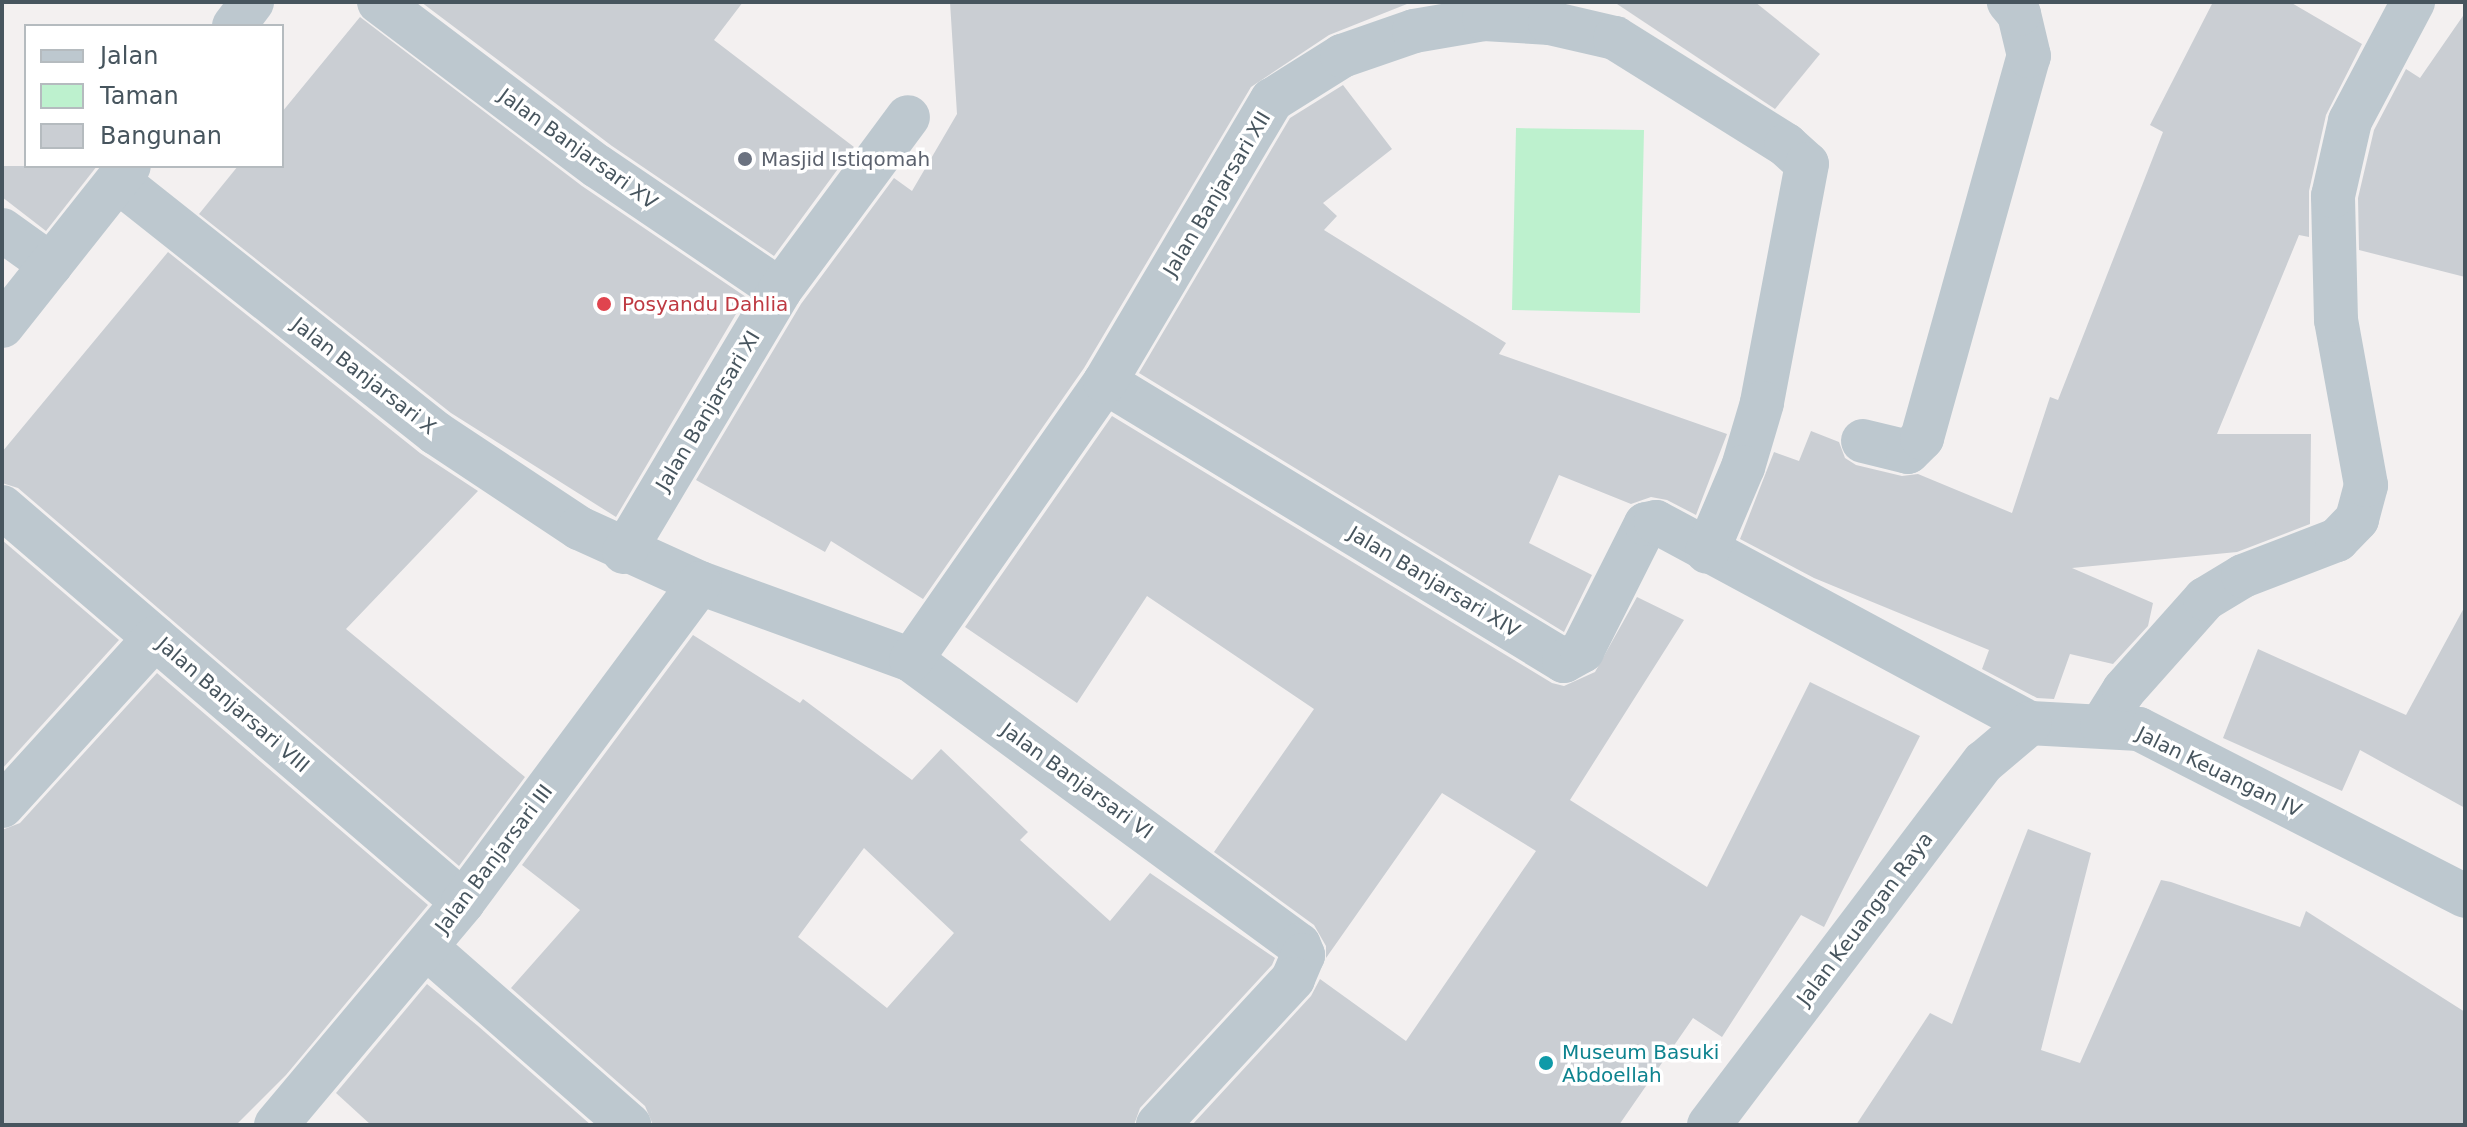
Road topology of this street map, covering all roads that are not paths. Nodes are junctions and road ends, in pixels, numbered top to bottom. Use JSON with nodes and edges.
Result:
{"nodes":[{"id":1,"x":252,"y":2,"type":"edge"},
{"id":2,"x":379,"y":2,"type":"edge"},
{"id":3,"x":2009,"y":2,"type":"edge"},
{"id":4,"x":2406,"y":5,"type":"edge"},
{"id":5,"x":236,"y":24,"type":"edge"},
{"id":6,"x":908,"y":117,"type":"dead end"},
{"id":7,"x":124,"y":174,"type":"edge"},
{"id":8,"x":2,"y":230,"type":"edge"},
{"id":9,"x":51,"y":265,"type":"junction"},
{"id":10,"x":780,"y":290,"type":"junction"},
{"id":11,"x":2,"y":326,"type":"edge"},
{"id":12,"x":1105,"y":382,"type":"junction"},
{"id":13,"x":1863,"y":441,"type":"dead end"},
{"id":14,"x":2,"y":507,"type":"edge"},
{"id":15,"x":624,"y":552,"type":"junction"},
{"id":16,"x":1707,"y":552,"type":"junction"},
{"id":17,"x":700,"y":583,"type":"junction"},
{"id":18,"x":155,"y":638,"type":"junction"},
{"id":19,"x":911,"y":660,"type":"junction"},
{"id":20,"x":2030,"y":723,"type":"junction"},
{"id":21,"x":2102,"y":725,"type":"junction"},
{"id":22,"x":2,"y":806,"type":"edge"},
{"id":23,"x":2465,"y":896,"type":"edge"},
{"id":24,"x":463,"y":902,"type":"junction"},
{"id":25,"x":427,"y":948,"type":"junction"},
{"id":26,"x":276,"y":1125,"type":"edge"},
{"id":27,"x":629,"y":1125,"type":"edge"},
{"id":28,"x":1158,"y":1125,"type":"edge"},
{"id":29,"x":1710,"y":1125,"type":"edge"}],
"edges":[{"from":1,"to":5,"type":"street"},
{"from":2,"to":10,"type":"street","name":"Jalan Banjarsari XV"},
{"from":3,"to":13,"type":"street"},
{"from":4,"to":21,"type":"street"},
{"from":6,"to":10,"type":"street","name":"Jalan Banjarsari XI"},
{"from":7,"to":9,"type":"street"},
{"from":7,"to":15,"type":"street","name":"Jalan Banjarsari X"},
{"from":8,"to":9,"type":"street"},
{"from":9,"to":11,"type":"street"},
{"from":10,"to":15,"type":"street","name":"Jalan Banjarsari XI"},
{"from":12,"to":16,"type":"street","name":"Jalan Banjarsari XIV"},
{"from":12,"to":16,"type":"street","name":"Jalan Banjarsari XII"},
{"from":12,"to":19,"type":"street","name":"Jalan Banjarsari XII"},
{"from":14,"to":18,"type":"street","name":"Jalan Banjarsari VIII"},
{"from":15,"to":17,"type":"street","name":"Jalan Banjarsari VI"},
{"from":16,"to":20,"type":"street","name":"Jalan Keuangan IV"},
{"from":17,"to":19,"type":"street","name":"Jalan Banjarsari VI"},
{"from":17,"to":24,"type":"street","name":"Jalan Banjarsari III"},
{"from":18,"to":22,"type":"street"},
{"from":18,"to":24,"type":"street","name":"Jalan Banjarsari VIII"},
{"from":19,"to":28,"type":"street","name":"Jalan Banjarsari VI"},
{"from":20,"to":21,"type":"street","name":"Jalan Keuangan IV"},
{"from":20,"to":29,"type":"street","name":"Jalan Keuangan Raya"},
{"from":21,"to":23,"type":"street","name":"Jalan Keuangan IV"},
{"from":24,"to":25,"type":"street","name":"Jalan Banjarsari III"},
{"from":25,"to":26,"type":"street","name":"Jalan Banjarsari III"},
{"from":25,"to":27,"type":"street"}]}
